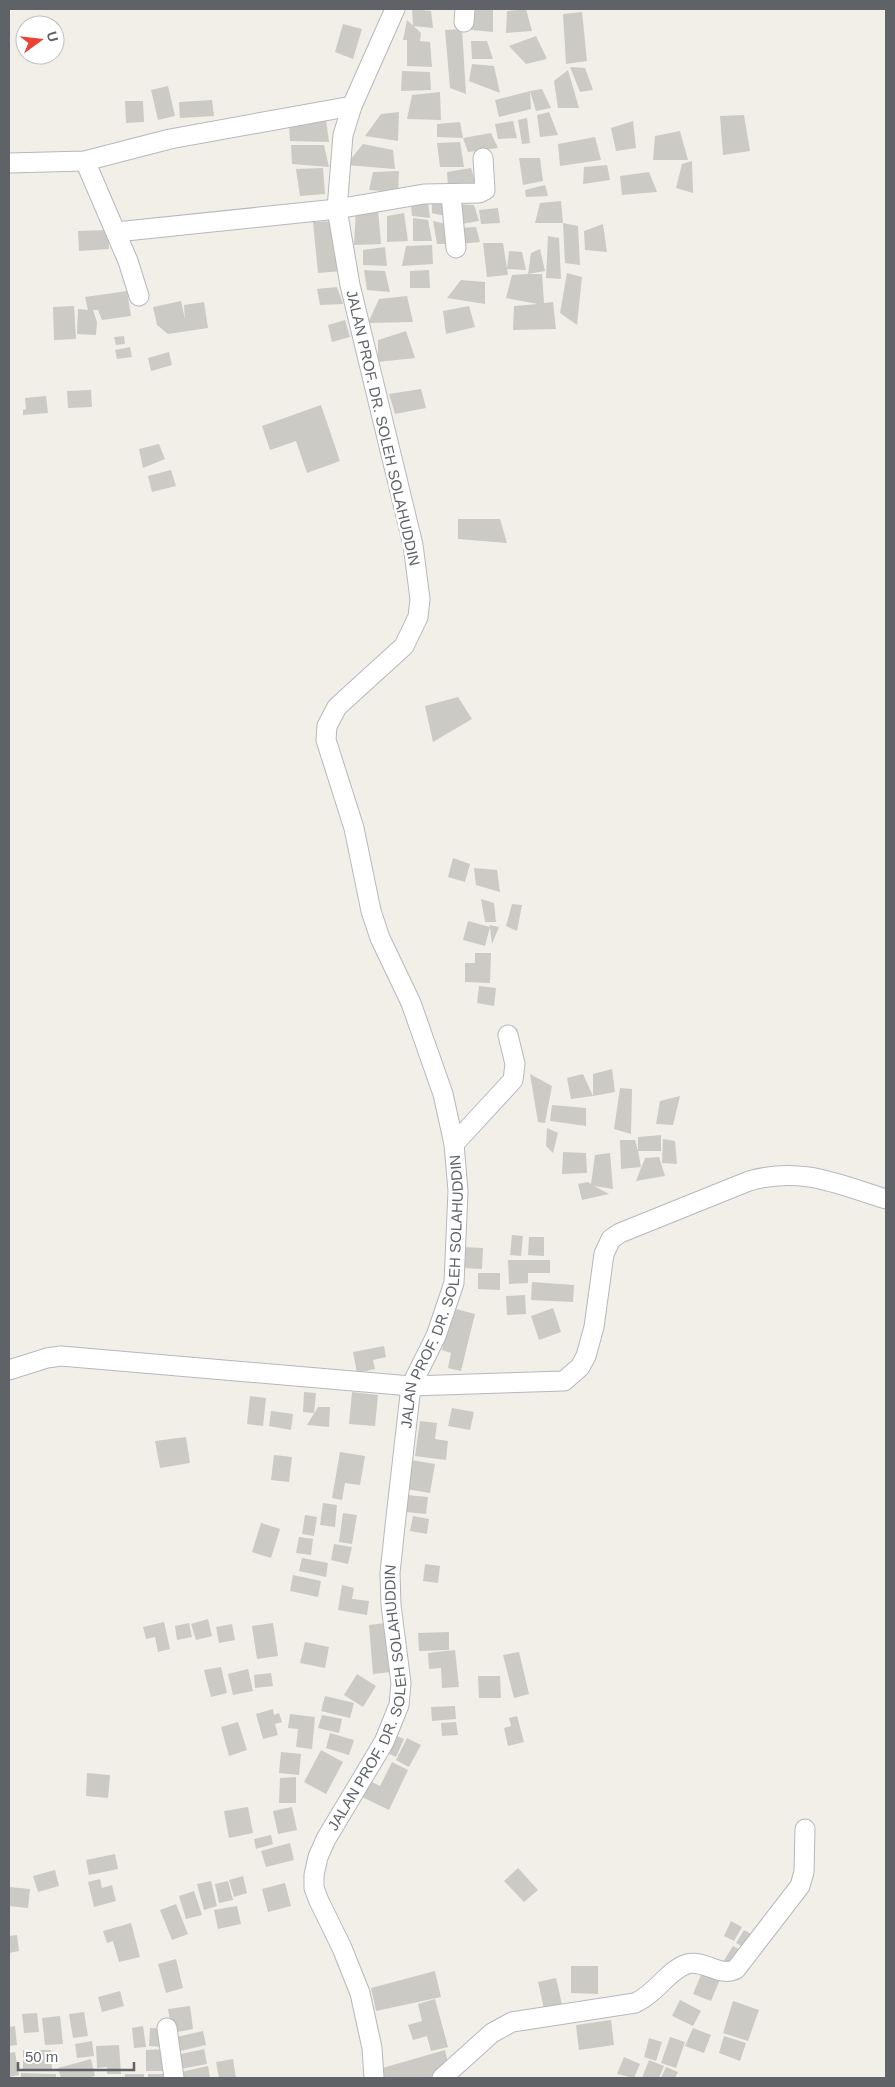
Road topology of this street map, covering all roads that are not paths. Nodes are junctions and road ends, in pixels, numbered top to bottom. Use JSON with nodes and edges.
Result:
{"nodes":[{"id":1,"x":395,"y":9,"type":"edge"},
{"id":2,"x":352,"y":106,"type":"junction"},
{"id":3,"x":483,"y":158,"type":"dead end"},
{"id":4,"x":85,"y":161,"type":"junction"},
{"id":5,"x":9,"y":163,"type":"edge"},
{"id":6,"x":451,"y":195,"type":"junction"},
{"id":7,"x":337,"y":209,"type":"junction"},
{"id":8,"x":116,"y":232,"type":"junction"},
{"id":9,"x":456,"y":248,"type":"dead end"},
{"id":10,"x":139,"y":296,"type":"dead end"},
{"id":11,"x":508,"y":1035,"type":"dead end"},
{"id":12,"x":454,"y":1144,"type":"junction"},
{"id":13,"x":886,"y":1200,"type":"edge"},
{"id":14,"x":9,"y":1370,"type":"edge"},
{"id":15,"x":411,"y":1386,"type":"junction"},
{"id":16,"x":805,"y":1829,"type":"dead end"},
{"id":17,"x":167,"y":2028,"type":"dead end"},
{"id":18,"x":174,"y":2078,"type":"edge"},
{"id":19,"x":374,"y":2078,"type":"edge"},
{"id":20,"x":442,"y":2078,"type":"edge"}],
"edges":[{"from":1,"to":2,"type":"street","name":"JALAN PROF. DR. SOLEH SOLAHUDDIN"},
{"from":2,"to":4,"type":"street"},
{"from":2,"to":7,"type":"street","name":"JALAN PROF. DR. SOLEH SOLAHUDDIN"},
{"from":3,"to":6,"type":"street"},
{"from":4,"to":5,"type":"street"},
{"from":4,"to":8,"type":"street"},
{"from":6,"to":7,"type":"street"},
{"from":6,"to":9,"type":"street"},
{"from":7,"to":8,"type":"street"},
{"from":7,"to":12,"type":"street","name":"JALAN PROF. DR. SOLEH SOLAHUDDIN"},
{"from":8,"to":10,"type":"street"},
{"from":11,"to":12,"type":"street"},
{"from":12,"to":15,"type":"street","name":"JALAN PROF. DR. SOLEH SOLAHUDDIN"},
{"from":13,"to":15,"type":"street"},
{"from":14,"to":15,"type":"street"},
{"from":15,"to":19,"type":"street","name":"JALAN PROF. DR. SOLEH SOLAHUDDIN"},
{"from":16,"to":20,"type":"street"},
{"from":17,"to":18,"type":"street"}]}
